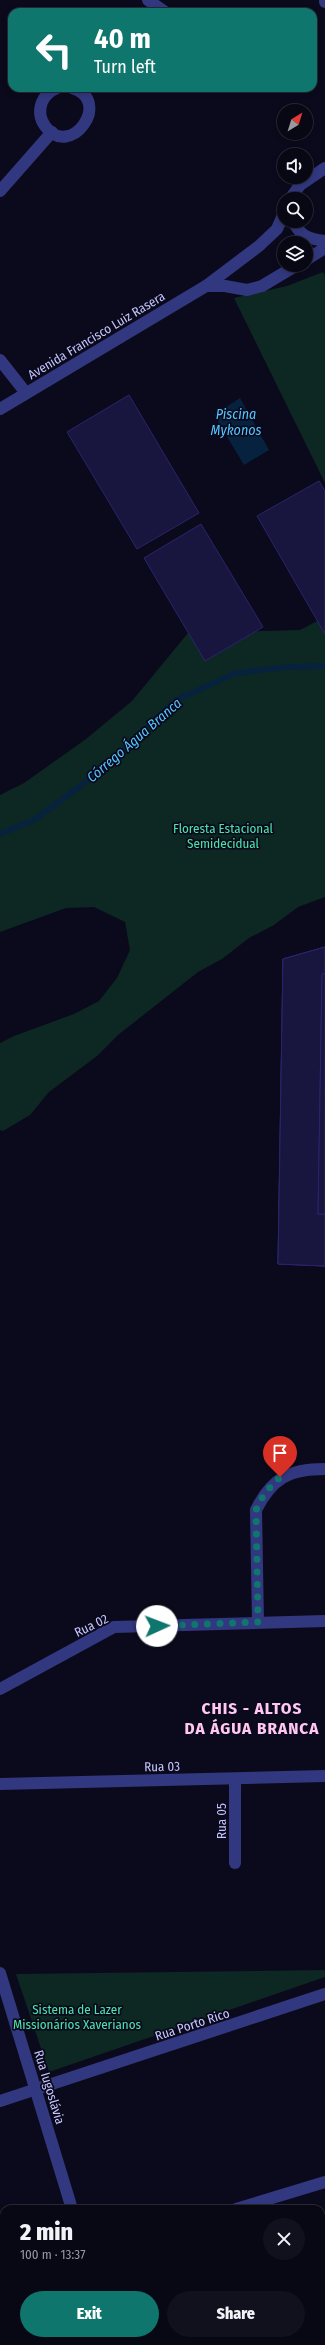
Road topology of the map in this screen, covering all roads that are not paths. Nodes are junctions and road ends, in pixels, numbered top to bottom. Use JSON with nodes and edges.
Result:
{"nodes":[{"id":1,"x":148,"y":0,"type":"edge"},
{"id":2,"x":159,"y":8,"type":"edge"},
{"id":3,"x":51,"y":92,"type":"edge"},
{"id":4,"x":79,"y":92,"type":"edge"},
{"id":5,"x":52,"y":132,"type":"junction"},
{"id":6,"x":325,"y":168,"type":"edge"},
{"id":7,"x":0,"y":191,"type":"edge"},
{"id":8,"x":295,"y":192,"type":"edge"},
{"id":9,"x":277,"y":228,"type":"edge"},
{"id":10,"x":297,"y":228,"type":"edge"},
{"id":11,"x":325,"y":241,"type":"edge"},
{"id":12,"x":325,"y":248,"type":"edge"},
{"id":13,"x":313,"y":256,"type":"edge"},
{"id":14,"x":285,"y":272,"type":"edge"},
{"id":15,"x":206,"y":286,"type":"junction"},
{"id":16,"x":0,"y":360,"type":"edge"},
{"id":17,"x":26,"y":393,"type":"junction"},
{"id":18,"x":0,"y":409,"type":"edge"},
{"id":19,"x":325,"y":1469,"type":"edge"},
{"id":20,"x":325,"y":1621,"type":"edge"},
{"id":21,"x":258,"y":1622,"type":"junction"},
{"id":22,"x":0,"y":1689,"type":"edge"},
{"id":23,"x":325,"y":1776,"type":"edge"},
{"id":24,"x":235,"y":1779,"type":"junction"},
{"id":25,"x":0,"y":1784,"type":"edge"},
{"id":26,"x":235,"y":1863,"type":"dead end"},
{"id":27,"x":0,"y":1973,"type":"edge"},
{"id":28,"x":325,"y":1994,"type":"edge"},
{"id":29,"x":36,"y":2090,"type":"junction"},
{"id":30,"x":0,"y":2101,"type":"edge"},
{"id":31,"x":325,"y":2182,"type":"edge"},
{"id":32,"x":71,"y":2205,"type":"edge"},
{"id":33,"x":249,"y":2205,"type":"edge"}],
"edges":[{"from":1,"to":2,"type":"street"},
{"from":3,"to":5,"type":"street"},
{"from":4,"to":5,"type":"street"},
{"from":5,"to":7,"type":"street"},
{"from":6,"to":8,"type":"street"},
{"from":9,"to":15,"type":"street","name":"Avenida Francisco Luiz Rasera"},
{"from":10,"to":11,"type":"street"},
{"from":12,"to":13,"type":"street"},
{"from":14,"to":15,"type":"street"},
{"from":15,"to":17,"type":"street","name":"Avenida Francisco Luiz Rasera"},
{"from":16,"to":17,"type":"street"},
{"from":17,"to":18,"type":"street","name":"Avenida Francisco Luiz Rasera"},
{"from":19,"to":21,"type":"street"},
{"from":20,"to":21,"type":"street","name":"Rua 02"},
{"from":21,"to":22,"type":"street","name":"Rua 02"},
{"from":23,"to":24,"type":"street","name":"Rua 03"},
{"from":24,"to":25,"type":"street","name":"Rua 03"},
{"from":24,"to":26,"type":"street","name":"Rua 05"},
{"from":27,"to":29,"type":"street","name":"Rua Iugoslávia"},
{"from":28,"to":29,"type":"street","name":"Rua Porto Rico"},
{"from":29,"to":30,"type":"street","name":"Rua Porto Rico"},
{"from":29,"to":32,"type":"street","name":"Rua Iugoslávia"},
{"from":31,"to":33,"type":"street"}]}
